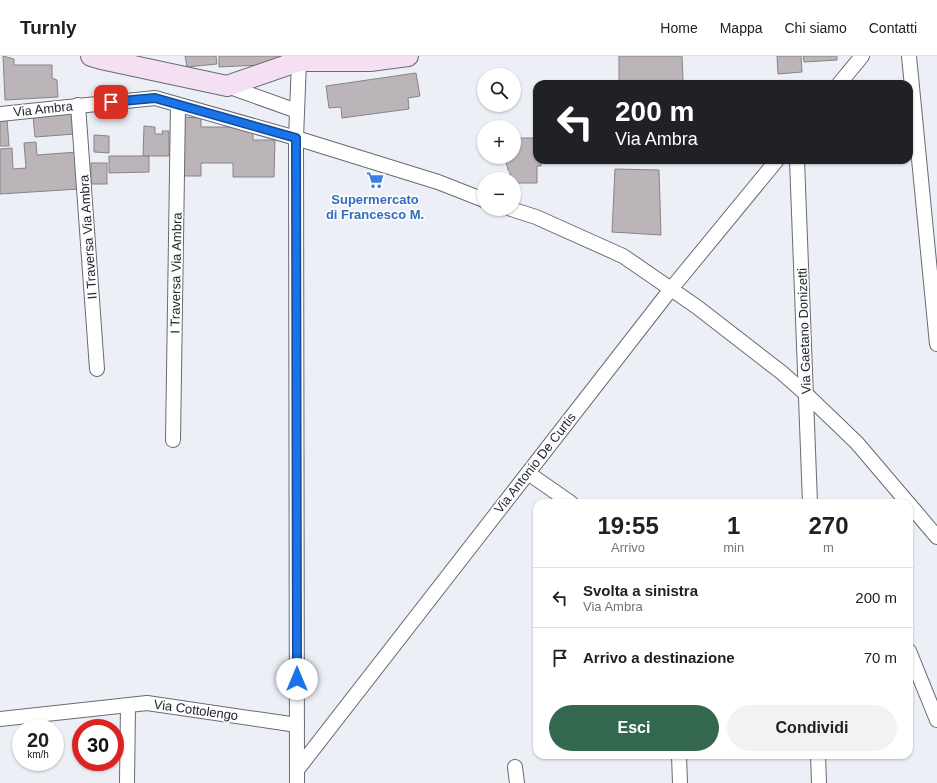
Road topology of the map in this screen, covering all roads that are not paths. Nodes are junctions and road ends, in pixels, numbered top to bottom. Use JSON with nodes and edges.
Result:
{"nodes":[{"id":1,"x":408,"y":56,"type":"edge"},
{"id":2,"x":862,"y":56,"type":"edge"},
{"id":3,"x":909,"y":56,"type":"edge"},
{"id":4,"x":98,"y":57,"type":"edge"},
{"id":5,"x":299,"y":59,"type":"edge"},
{"id":6,"x":842,"y":80,"type":"edge"},
{"id":7,"x":911,"y":80,"type":"edge"},
{"id":8,"x":227,"y":86,"type":"junction"},
{"id":9,"x":913,"y":97,"type":"edge"},
{"id":10,"x":78,"y":105,"type":"junction"},
{"id":11,"x":178,"y":105,"type":"junction"},
{"id":12,"x":297,"y":111,"type":"junction"},
{"id":13,"x":0,"y":114,"type":"edge"},
{"id":14,"x":296,"y":138,"type":"junction"},
{"id":15,"x":774,"y":164,"type":"edge"},
{"id":16,"x":797,"y":164,"type":"edge"},
{"id":17,"x":477,"y":197,"type":"edge"},
{"id":18,"x":521,"y":212,"type":"edge"},
{"id":19,"x":671,"y":289,"type":"junction"},
{"id":20,"x":937,"y":344,"type":"edge"},
{"id":21,"x":97,"y":370,"type":"dead end"},
{"id":22,"x":806,"y":394,"type":"junction"},
{"id":23,"x":173,"y":440,"type":"dead end"},
{"id":24,"x":528,"y":473,"type":"junction"},
{"id":25,"x":565,"y":499,"type":"edge"},
{"id":26,"x":810,"y":499,"type":"edge"},
{"id":27,"x":906,"y":499,"type":"edge"},
{"id":28,"x":913,"y":508,"type":"edge"},
{"id":29,"x":937,"y":537,"type":"edge"},
{"id":30,"x":913,"y":661,"type":"edge"},
{"id":31,"x":128,"y":706,"type":"junction"},
{"id":32,"x":0,"y":719,"type":"edge"},
{"id":33,"x":937,"y":720,"type":"edge"},
{"id":34,"x":297,"y":725,"type":"junction"},
{"id":35,"x":679,"y":759,"type":"edge"},
{"id":36,"x":818,"y":759,"type":"edge"},
{"id":37,"x":515,"y":767,"type":"dead end"},
{"id":38,"x":297,"y":776,"type":"edge"},
{"id":39,"x":127,"y":783,"type":"edge"},
{"id":40,"x":516,"y":783,"type":"edge"},
{"id":41,"x":680,"y":783,"type":"edge"},
{"id":42,"x":819,"y":783,"type":"edge"}],
"edges":[{"from":1,"to":5,"type":"street"},
{"from":2,"to":6,"type":"street"},
{"from":3,"to":7,"type":"street"},
{"from":4,"to":8,"type":"street"},
{"from":5,"to":8,"type":"street"},
{"from":5,"to":12,"type":"street"},
{"from":8,"to":12,"type":"street"},
{"from":9,"to":20,"type":"street"},
{"from":10,"to":11,"type":"street","name":"Via Ambra"},
{"from":10,"to":13,"type":"street","name":"Via Ambra"},
{"from":10,"to":21,"type":"street","name":"II Traversa Via Ambra"},
{"from":11,"to":14,"type":"street","name":"Via Ambra"},
{"from":11,"to":23,"type":"street","name":"I Traversa Via Ambra"},
{"from":12,"to":14,"type":"street"},
{"from":14,"to":17,"type":"street","name":"Via Ambra"},
{"from":14,"to":34,"type":"street"},
{"from":15,"to":19,"type":"street","name":"Via Antonio De Curtis"},
{"from":16,"to":22,"type":"street","name":"Via Gaetano Donizetti"},
{"from":18,"to":19,"type":"street"},
{"from":19,"to":22,"type":"street"},
{"from":19,"to":24,"type":"street","name":"Via Antonio De Curtis"},
{"from":22,"to":26,"type":"street","name":"Via Gaetano Donizetti"},
{"from":22,"to":27,"type":"street"},
{"from":24,"to":25,"type":"street"},
{"from":24,"to":38,"type":"street","name":"Via Antonio De Curtis"},
{"from":28,"to":29,"type":"street"},
{"from":30,"to":33,"type":"street"},
{"from":31,"to":32,"type":"street","name":"Via Cottolengo"},
{"from":31,"to":34,"type":"street","name":"Via Cottolengo"},
{"from":31,"to":39,"type":"street"},
{"from":34,"to":38,"type":"street"},
{"from":35,"to":41,"type":"street"},
{"from":36,"to":42,"type":"street"},
{"from":37,"to":40,"type":"street"}]}
